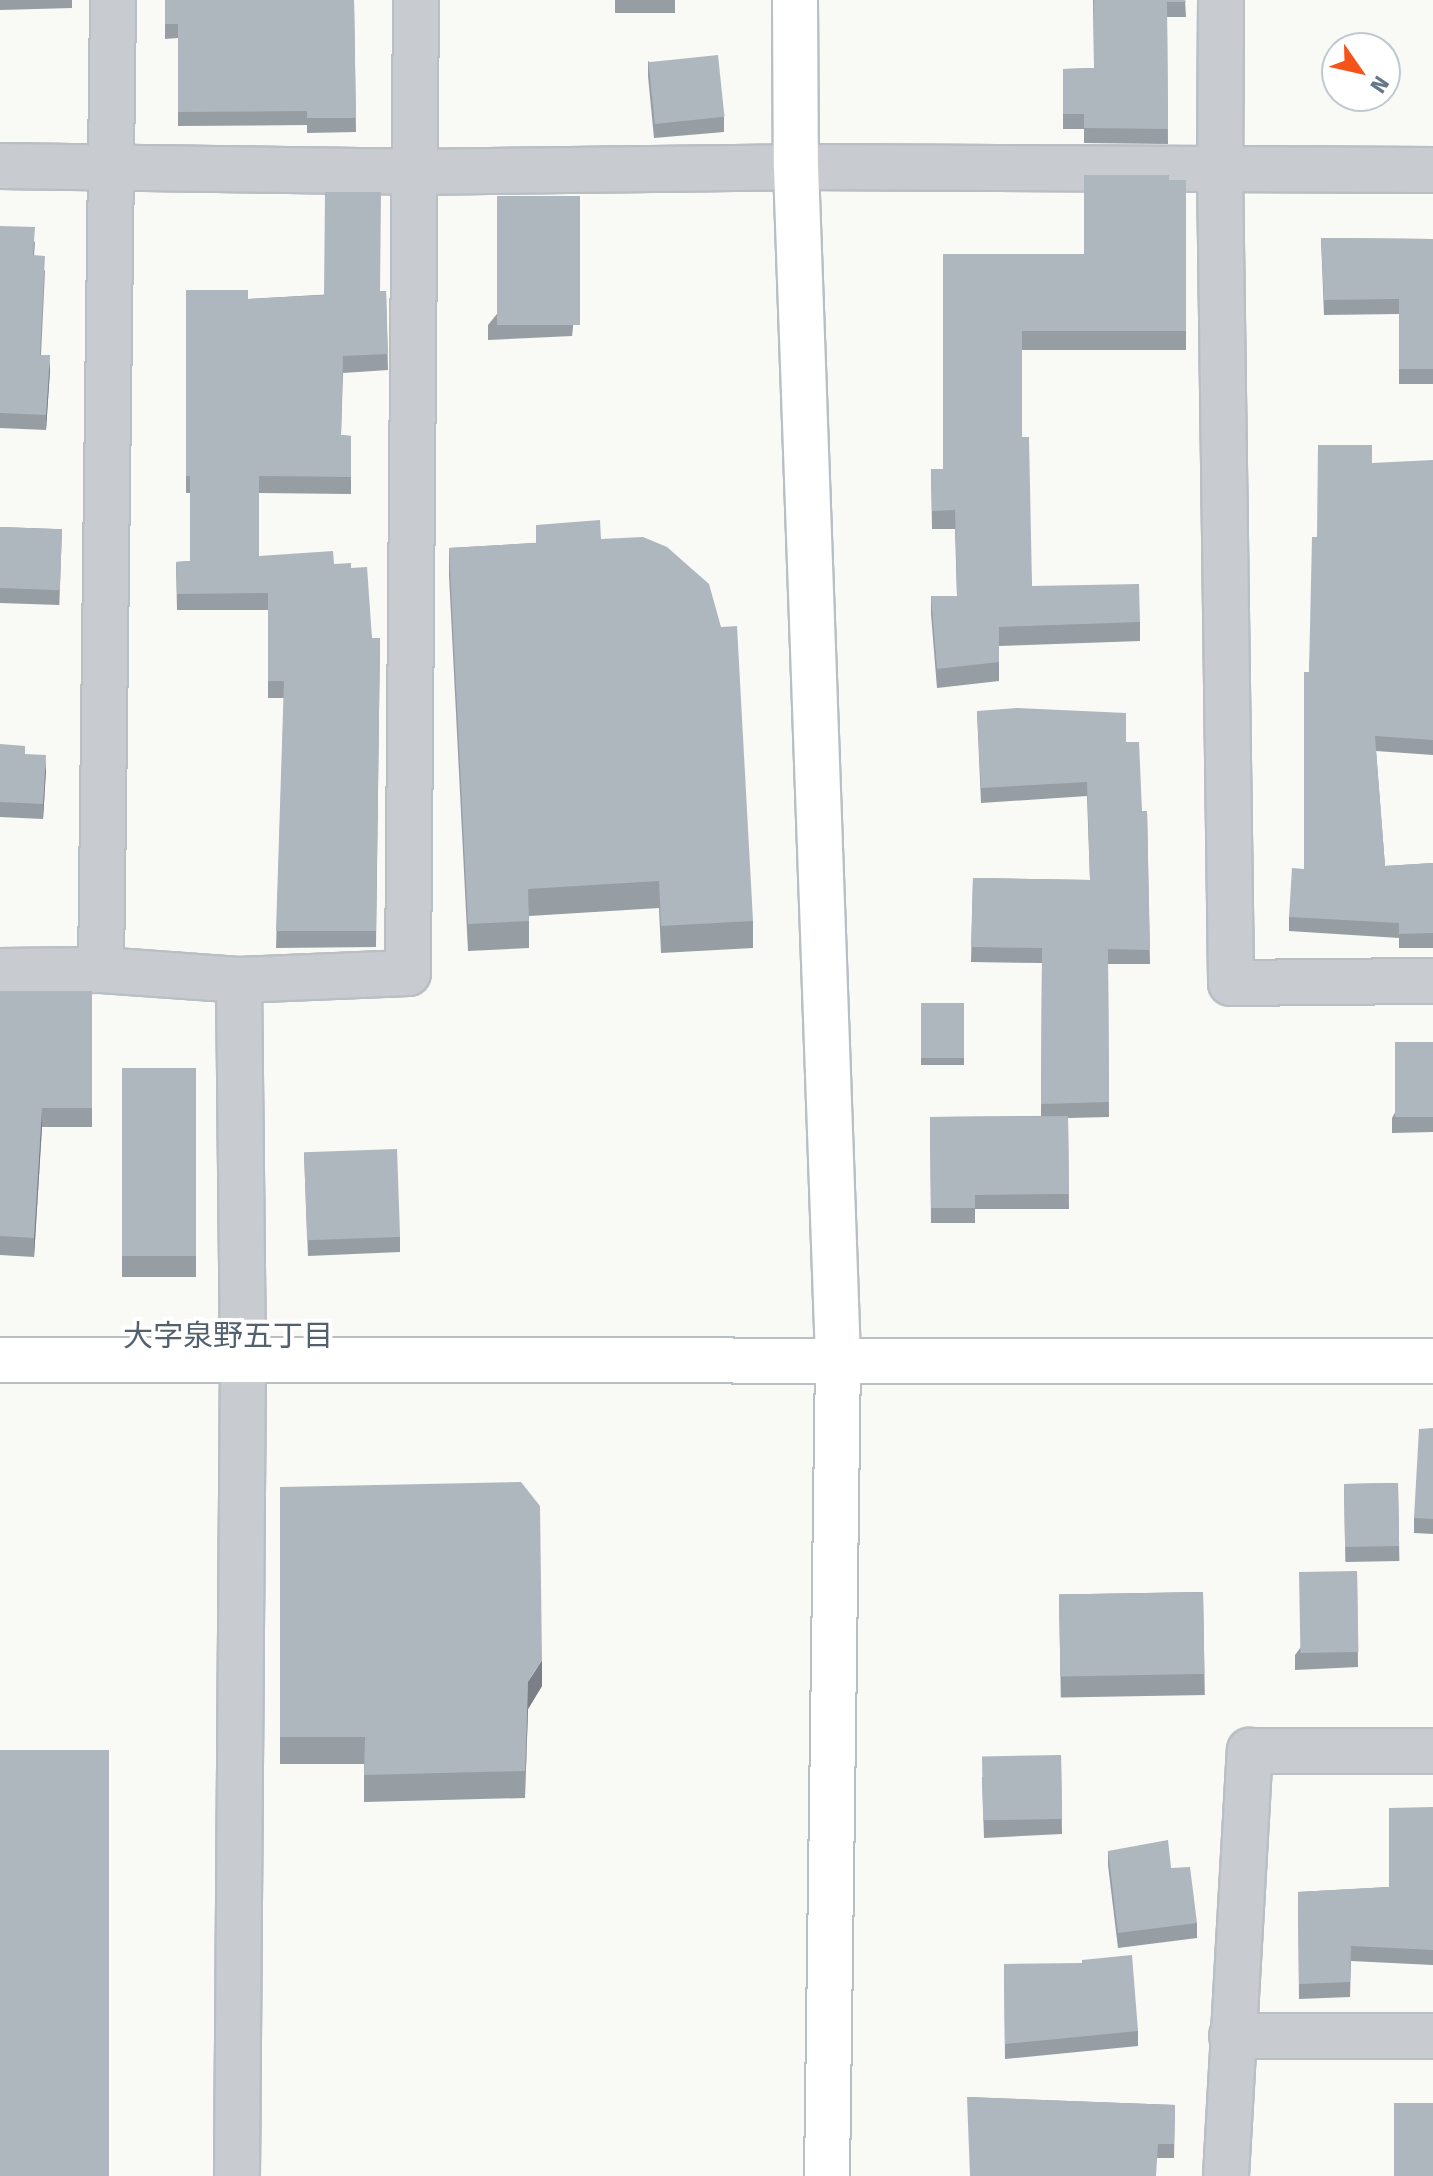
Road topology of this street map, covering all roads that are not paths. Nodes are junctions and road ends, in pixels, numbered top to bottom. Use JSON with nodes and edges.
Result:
{"nodes":[{"id":1,"x":113,"y":0,"type":"edge"},
{"id":2,"x":416,"y":0,"type":"edge"},
{"id":3,"x":795,"y":0,"type":"edge"},
{"id":4,"x":1221,"y":0,"type":"edge"},
{"id":5,"x":0,"y":166,"type":"edge"},
{"id":6,"x":796,"y":167,"type":"junction"},
{"id":7,"x":114,"y":168,"type":"junction"},
{"id":8,"x":1220,"y":170,"type":"junction"},
{"id":9,"x":1433,"y":170,"type":"edge"},
{"id":10,"x":414,"y":172,"type":"junction"},
{"id":11,"x":101,"y":970,"type":"junction"},
{"id":12,"x":0,"y":971,"type":"edge"},
{"id":13,"x":239,"y":980,"type":"junction"},
{"id":14,"x":1433,"y":981,"type":"edge"},
{"id":15,"x":838,"y":1358,"type":"junction"},
{"id":16,"x":0,"y":1360,"type":"edge"},
{"id":17,"x":243,"y":1361,"type":"junction"},
{"id":18,"x":1433,"y":1361,"type":"edge"},
{"id":19,"x":1433,"y":1751,"type":"edge"},
{"id":20,"x":1232,"y":2036,"type":"junction"},
{"id":21,"x":1433,"y":2036,"type":"edge"},
{"id":22,"x":237,"y":2176,"type":"edge"},
{"id":23,"x":827,"y":2176,"type":"edge"},
{"id":24,"x":1226,"y":2176,"type":"edge"}],
"edges":[{"from":1,"to":7,"type":"street"},
{"from":2,"to":10,"type":"street"},
{"from":3,"to":6,"type":"street"},
{"from":4,"to":8,"type":"street"},
{"from":5,"to":7,"type":"street"},
{"from":6,"to":8,"type":"street"},
{"from":6,"to":10,"type":"street"},
{"from":6,"to":15,"type":"street"},
{"from":7,"to":10,"type":"street"},
{"from":7,"to":11,"type":"street"},
{"from":8,"to":9,"type":"street"},
{"from":8,"to":14,"type":"street"},
{"from":10,"to":13,"type":"street"},
{"from":11,"to":12,"type":"street"},
{"from":11,"to":13,"type":"street"},
{"from":13,"to":17,"type":"street"},
{"from":15,"to":17,"type":"street"},
{"from":15,"to":18,"type":"street"},
{"from":15,"to":23,"type":"street"},
{"from":16,"to":17,"type":"street"},
{"from":17,"to":22,"type":"street"},
{"from":19,"to":20,"type":"street"},
{"from":20,"to":21,"type":"street"},
{"from":20,"to":24,"type":"street"}]}
